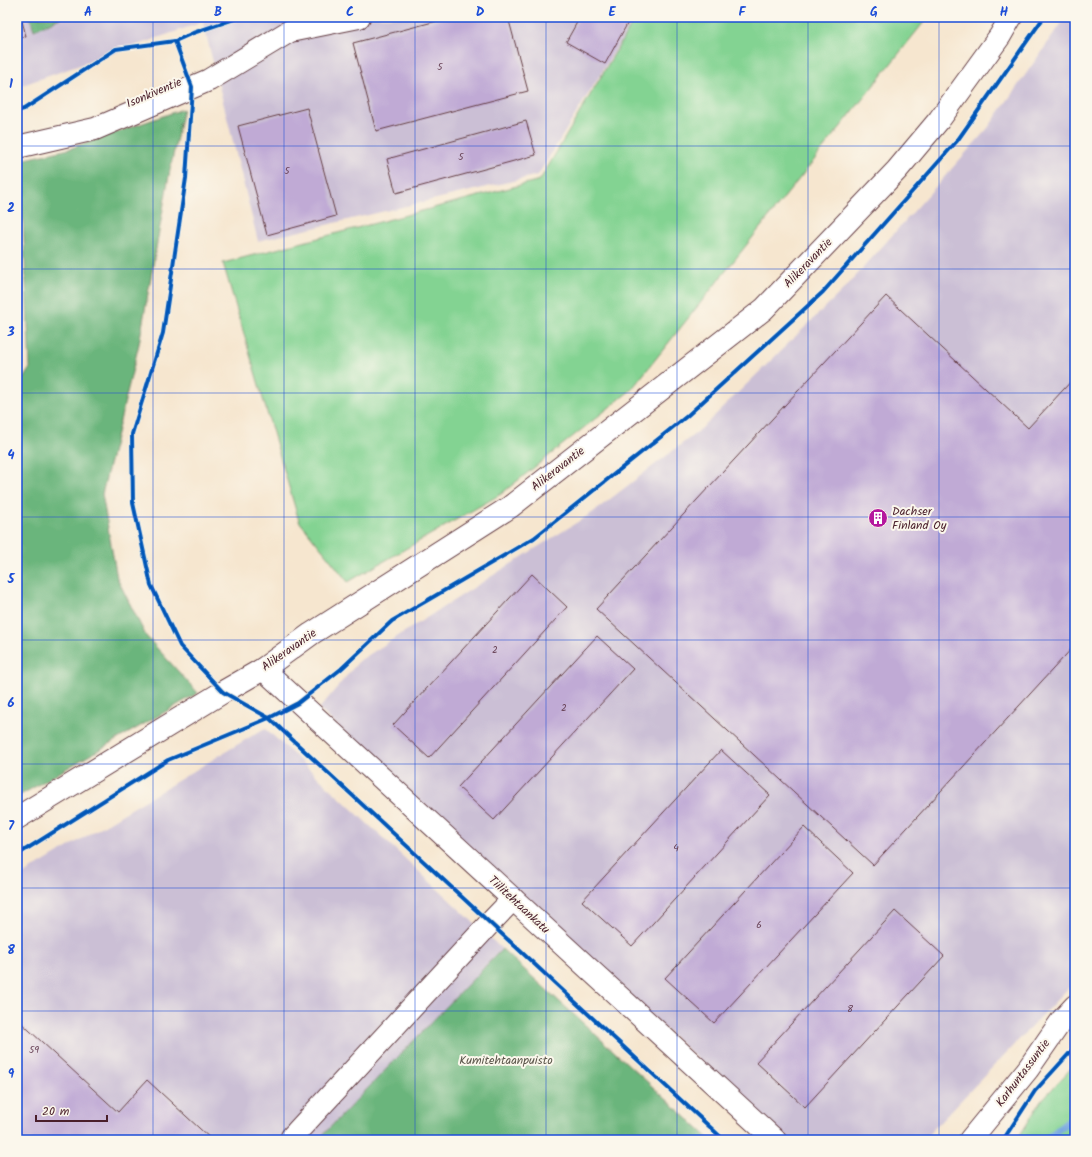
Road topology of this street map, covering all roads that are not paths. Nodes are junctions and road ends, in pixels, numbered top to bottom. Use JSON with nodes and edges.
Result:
{"nodes":[{"id":1,"x":359,"y":17,"type":"edge"},
{"id":2,"x":1011,"y":17,"type":"edge"},
{"id":3,"x":17,"y":147,"type":"edge"},
{"id":4,"x":263,"y":669,"type":"junction"},
{"id":5,"x":17,"y":818,"type":"edge"},
{"id":6,"x":513,"y":899,"type":"junction"},
{"id":7,"x":1075,"y":1006,"type":"edge"},
{"id":8,"x":292,"y":1137,"type":"dead end"},
{"id":9,"x":775,"y":1140,"type":"edge"},
{"id":10,"x":970,"y":1140,"type":"edge"}],
"edges":[{"from":1,"to":3,"type":"street","name":"Isonkiventie"},
{"from":2,"to":4,"type":"street","name":"Alikeravantie"},
{"from":4,"to":5,"type":"street","name":"Alikeravantie"},
{"from":4,"to":6,"type":"street","name":"Tiilitehtaankatu"},
{"from":6,"to":8,"type":"street"},
{"from":6,"to":9,"type":"street","name":"Tiilitehtaankatu"},
{"from":7,"to":10,"type":"street","name":"Karhuntassuntie"}]}
